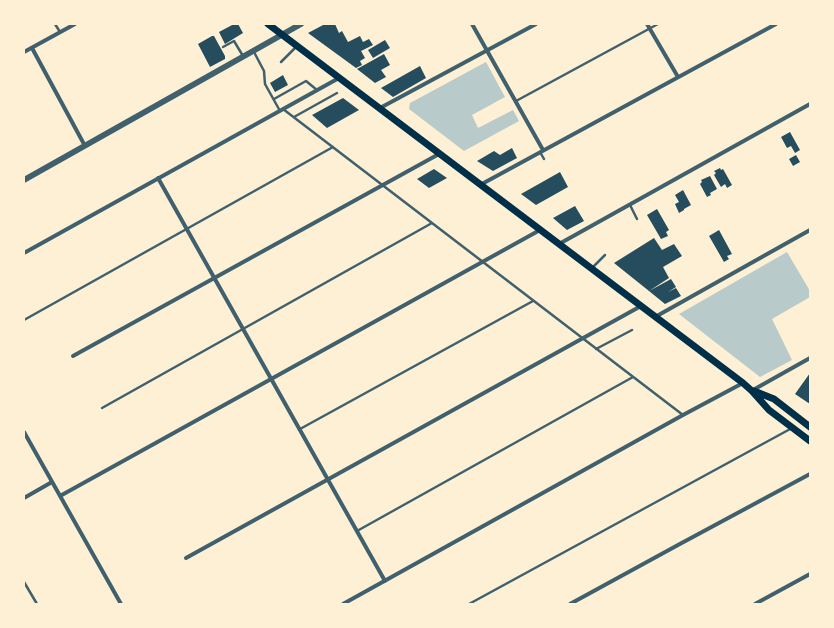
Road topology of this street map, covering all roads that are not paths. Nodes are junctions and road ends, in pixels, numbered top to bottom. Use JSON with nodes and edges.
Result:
{"nodes":[{"id":1,"x":55,"y":24,"type":"edge"},
{"id":2,"x":75,"y":24,"type":"edge"},
{"id":3,"x":268,"y":24,"type":"edge"},
{"id":4,"x":301,"y":24,"type":"edge"},
{"id":5,"x":472,"y":24,"type":"edge"},
{"id":6,"x":536,"y":24,"type":"edge"},
{"id":7,"x":658,"y":24,"type":"edge"},
{"id":8,"x":776,"y":24,"type":"edge"},
{"id":9,"x":649,"y":26,"type":"edge"},
{"id":10,"x":60,"y":32,"type":"junction"},
{"id":11,"x":282,"y":34,"type":"junction"},
{"id":12,"x":297,"y":46,"type":"junction"},
{"id":13,"x":223,"y":47,"type":"dead end"},
{"id":14,"x":32,"y":48,"type":"junction"},
{"id":15,"x":487,"y":50,"type":"junction"},
{"id":16,"x":253,"y":51,"type":"junction"},
{"id":17,"x":24,"y":52,"type":"edge"},
{"id":18,"x":243,"y":56,"type":"junction"},
{"id":19,"x":281,"y":62,"type":"dead end"},
{"id":20,"x":678,"y":77,"type":"junction"},
{"id":21,"x":339,"y":78,"type":"junction"},
{"id":22,"x":317,"y":90,"type":"junction"},
{"id":23,"x":337,"y":93,"type":"dead end"},
{"id":24,"x":274,"y":99,"type":"junction"},
{"id":25,"x":516,"y":101,"type":"junction"},
{"id":26,"x":810,"y":104,"type":"edge"},
{"id":27,"x":379,"y":108,"type":"junction"},
{"id":28,"x":282,"y":110,"type":"junction"},
{"id":29,"x":294,"y":117,"type":"junction"},
{"id":30,"x":85,"y":146,"type":"junction"},
{"id":31,"x":333,"y":147,"type":"junction"},
{"id":32,"x":542,"y":151,"type":"junction"},
{"id":33,"x":439,"y":154,"type":"junction"},
{"id":34,"x":544,"y":160,"type":"dead end"},
{"id":35,"x":158,"y":178,"type":"junction"},
{"id":36,"x":24,"y":180,"type":"edge"},
{"id":37,"x":382,"y":185,"type":"junction"},
{"id":38,"x":480,"y":185,"type":"junction"},
{"id":39,"x":630,"y":204,"type":"junction"},
{"id":40,"x":637,"y":220,"type":"dead end"},
{"id":41,"x":432,"y":223,"type":"junction"},
{"id":42,"x":187,"y":229,"type":"junction"},
{"id":43,"x":540,"y":230,"type":"junction"},
{"id":44,"x":810,"y":230,"type":"edge"},
{"id":45,"x":559,"y":244,"type":"junction"},
{"id":46,"x":24,"y":253,"type":"edge"},
{"id":47,"x":605,"y":255,"type":"dead end"},
{"id":48,"x":483,"y":262,"type":"junction"},
{"id":49,"x":591,"y":269,"type":"junction"},
{"id":50,"x":215,"y":278,"type":"junction"},
{"id":51,"x":534,"y":301,"type":"junction"},
{"id":52,"x":641,"y":306,"type":"junction"},
{"id":53,"x":655,"y":317,"type":"junction"},
{"id":54,"x":24,"y":320,"type":"edge"},
{"id":55,"x":243,"y":329,"type":"junction"},
{"id":56,"x":632,"y":330,"type":"dead end"},
{"id":57,"x":583,"y":339,"type":"junction"},
{"id":58,"x":596,"y":349,"type":"junction"},
{"id":59,"x":73,"y":356,"type":"dead end"},
{"id":60,"x":810,"y":358,"type":"edge"},
{"id":61,"x":633,"y":377,"type":"junction"},
{"id":62,"x":272,"y":379,"type":"junction"},
{"id":63,"x":743,"y":383,"type":"junction"},
{"id":64,"x":752,"y":391,"type":"junction"},
{"id":65,"x":102,"y":408,"type":"dead end"},
{"id":66,"x":683,"y":415,"type":"junction"},
{"id":67,"x":810,"y":427,"type":"edge"},
{"id":68,"x":792,"y":428,"type":"junction"},
{"id":69,"x":300,"y":429,"type":"junction"},
{"id":70,"x":24,"y":432,"type":"edge"},
{"id":71,"x":810,"y":441,"type":"edge"},
{"id":72,"x":810,"y":474,"type":"edge"},
{"id":73,"x":328,"y":480,"type":"junction"},
{"id":74,"x":52,"y":482,"type":"junction"},
{"id":75,"x":60,"y":496,"type":"junction"},
{"id":76,"x":24,"y":498,"type":"edge"},
{"id":77,"x":357,"y":531,"type":"junction"},
{"id":78,"x":186,"y":558,"type":"dead end"},
{"id":79,"x":810,"y":574,"type":"edge"},
{"id":80,"x":385,"y":581,"type":"junction"},
{"id":81,"x":24,"y":582,"type":"edge"},
{"id":82,"x":37,"y":604,"type":"edge"},
{"id":83,"x":121,"y":604,"type":"edge"},
{"id":84,"x":343,"y":604,"type":"edge"},
{"id":85,"x":469,"y":604,"type":"edge"},
{"id":86,"x":570,"y":604,"type":"edge"},
{"id":87,"x":755,"y":604,"type":"edge"}],
"edges":[{"from":1,"to":10,"type":"lane"},
{"from":2,"to":10,"type":"street"},
{"from":3,"to":11,"type":"main road"},
{"from":4,"to":11,"type":"street"},
{"from":5,"to":15,"type":"street"},
{"from":6,"to":15,"type":"street"},
{"from":7,"to":9,"type":"lane"},
{"from":8,"to":20,"type":"street"},
{"from":9,"to":20,"type":"street"},
{"from":9,"to":25,"type":"lane"},
{"from":10,"to":14,"type":"street"},
{"from":11,"to":12,"type":"main road"},
{"from":11,"to":16,"type":"street"},
{"from":12,"to":19,"type":"lane"},
{"from":12,"to":21,"type":"main road"},
{"from":13,"to":18,"type":"lane"},
{"from":14,"to":17,"type":"street"},
{"from":14,"to":30,"type":"street"},
{"from":15,"to":25,"type":"street"},
{"from":15,"to":27,"type":"street"},
{"from":16,"to":18,"type":"street"},
{"from":16,"to":24,"type":"lane"},
{"from":18,"to":30,"type":"street"},
{"from":20,"to":32,"type":"street"},
{"from":21,"to":22,"type":"street"},
{"from":21,"to":27,"type":"main road"},
{"from":22,"to":24,"type":"lane"},
{"from":22,"to":28,"type":"street"},
{"from":23,"to":29,"type":"lane"},
{"from":24,"to":28,"type":"lane"},
{"from":25,"to":32,"type":"street"},
{"from":26,"to":39,"type":"street"},
{"from":27,"to":33,"type":"main road"},
{"from":28,"to":29,"type":"lane"},
{"from":28,"to":35,"type":"street"},
{"from":29,"to":31,"type":"lane"},
{"from":30,"to":36,"type":"street"},
{"from":31,"to":37,"type":"lane"},
{"from":31,"to":42,"type":"lane"},
{"from":32,"to":34,"type":"lane"},
{"from":32,"to":38,"type":"street"},
{"from":33,"to":37,"type":"street"},
{"from":33,"to":38,"type":"main road"},
{"from":35,"to":42,"type":"street"},
{"from":35,"to":46,"type":"street"},
{"from":37,"to":41,"type":"lane"},
{"from":37,"to":50,"type":"street"},
{"from":38,"to":43,"type":"main road"},
{"from":39,"to":40,"type":"lane"},
{"from":39,"to":45,"type":"street"},
{"from":41,"to":48,"type":"lane"},
{"from":41,"to":55,"type":"lane"},
{"from":42,"to":50,"type":"street"},
{"from":42,"to":54,"type":"lane"},
{"from":43,"to":45,"type":"main road"},
{"from":43,"to":48,"type":"street"},
{"from":44,"to":53,"type":"street"},
{"from":45,"to":49,"type":"main road"},
{"from":47,"to":49,"type":"lane"},
{"from":48,"to":51,"type":"lane"},
{"from":48,"to":62,"type":"street"},
{"from":49,"to":52,"type":"main road"},
{"from":50,"to":55,"type":"street"},
{"from":50,"to":59,"type":"street"},
{"from":51,"to":57,"type":"lane"},
{"from":51,"to":69,"type":"lane"},
{"from":52,"to":53,"type":"main road"},
{"from":52,"to":57,"type":"street"},
{"from":53,"to":63,"type":"main road"},
{"from":55,"to":62,"type":"street"},
{"from":55,"to":65,"type":"lane"},
{"from":56,"to":58,"type":"lane"},
{"from":57,"to":58,"type":"lane"},
{"from":57,"to":73,"type":"street"},
{"from":58,"to":61,"type":"lane"},
{"from":60,"to":64,"type":"street"},
{"from":61,"to":66,"type":"lane"},
{"from":61,"to":77,"type":"lane"},
{"from":62,"to":69,"type":"street"},
{"from":62,"to":75,"type":"street"},
{"from":63,"to":64,"type":"main road"},
{"from":63,"to":66,"type":"street"},
{"from":64,"to":67,"type":"main road"},
{"from":64,"to":68,"type":"main road"},
{"from":66,"to":80,"type":"street"},
{"from":68,"to":71,"type":"main road"},
{"from":68,"to":85,"type":"lane"},
{"from":69,"to":73,"type":"street"},
{"from":70,"to":74,"type":"street"},
{"from":72,"to":86,"type":"street"},
{"from":73,"to":77,"type":"street"},
{"from":73,"to":78,"type":"street"},
{"from":74,"to":75,"type":"street"},
{"from":74,"to":76,"type":"street"},
{"from":75,"to":83,"type":"street"},
{"from":77,"to":80,"type":"street"},
{"from":79,"to":87,"type":"street"},
{"from":80,"to":84,"type":"street"},
{"from":81,"to":82,"type":"lane"}]}
